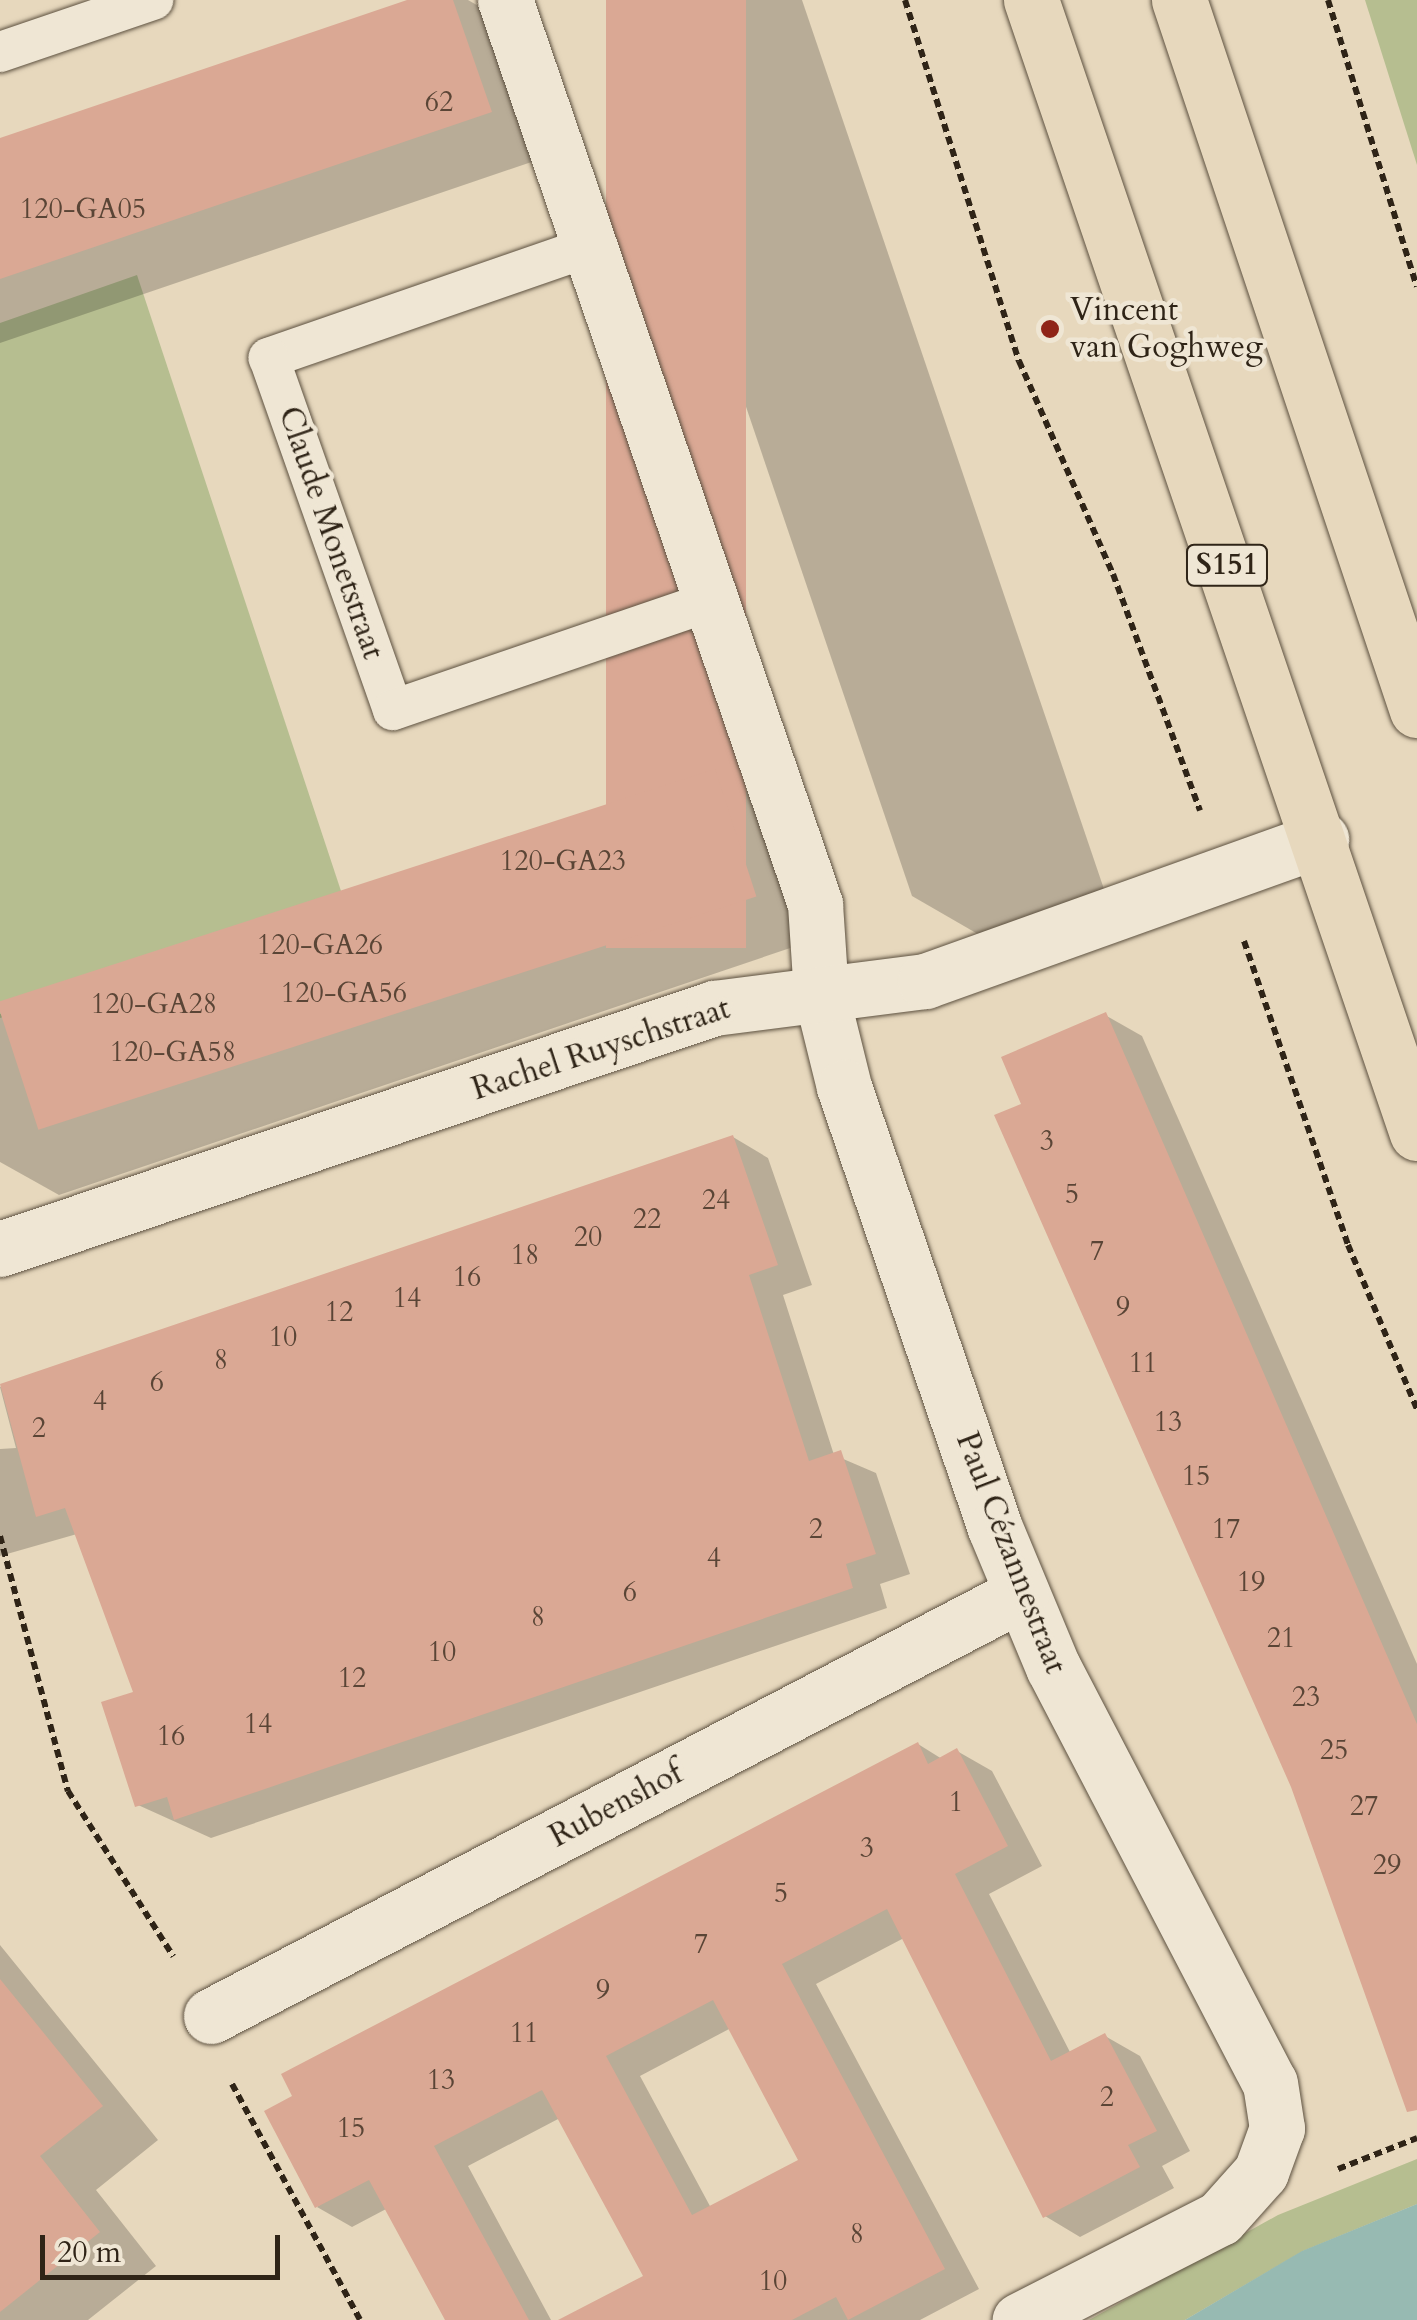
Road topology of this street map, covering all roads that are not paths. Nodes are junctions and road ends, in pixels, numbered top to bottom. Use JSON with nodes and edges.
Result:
{"nodes":[{"id":1,"x":153,"y":0,"type":"edge"},
{"id":2,"x":505,"y":0,"type":"edge"},
{"id":3,"x":1031,"y":0,"type":"edge"},
{"id":4,"x":1179,"y":0,"type":"edge"},
{"id":5,"x":0,"y":52,"type":"edge"},
{"id":6,"x":586,"y":248,"type":"junction"},
{"id":7,"x":709,"y":602,"type":"junction"},
{"id":8,"x":1417,"y":710,"type":"edge"},
{"id":9,"x":1321,"y":838,"type":"junction"},
{"id":10,"x":821,"y":994,"type":"junction"},
{"id":11,"x":1417,"y":1132,"type":"edge"},
{"id":12,"x":0,"y":1249,"type":"edge"},
{"id":13,"x":1021,"y":1594,"type":"junction"},
{"id":14,"x":212,"y":2016,"type":"road end"},
{"id":15,"x":1020,"y":2320,"type":"edge"}],
"edges":[{"from":1,"to":5,"type":"lane"},
{"from":2,"to":6,"type":"street"},
{"from":3,"to":9,"type":"main road","number":"S151"},
{"from":4,"to":8,"type":"main road"},
{"from":6,"to":7,"type":"street"},
{"from":6,"to":7,"type":"lane","name":"Claude Monetstraat"},
{"from":7,"to":10,"type":"street"},
{"from":9,"to":10,"type":"street","name":"Rachel Ruyschstraat"},
{"from":9,"to":11,"type":"main road","number":"S151"},
{"from":10,"to":12,"type":"street","name":"Rachel Ruyschstraat"},
{"from":10,"to":13,"type":"street","name":"Paul Cézannestraat"},
{"from":13,"to":14,"type":"street","name":"Rubenshof"},
{"from":13,"to":15,"type":"street","name":"Paul Cézannestraat"}]}
